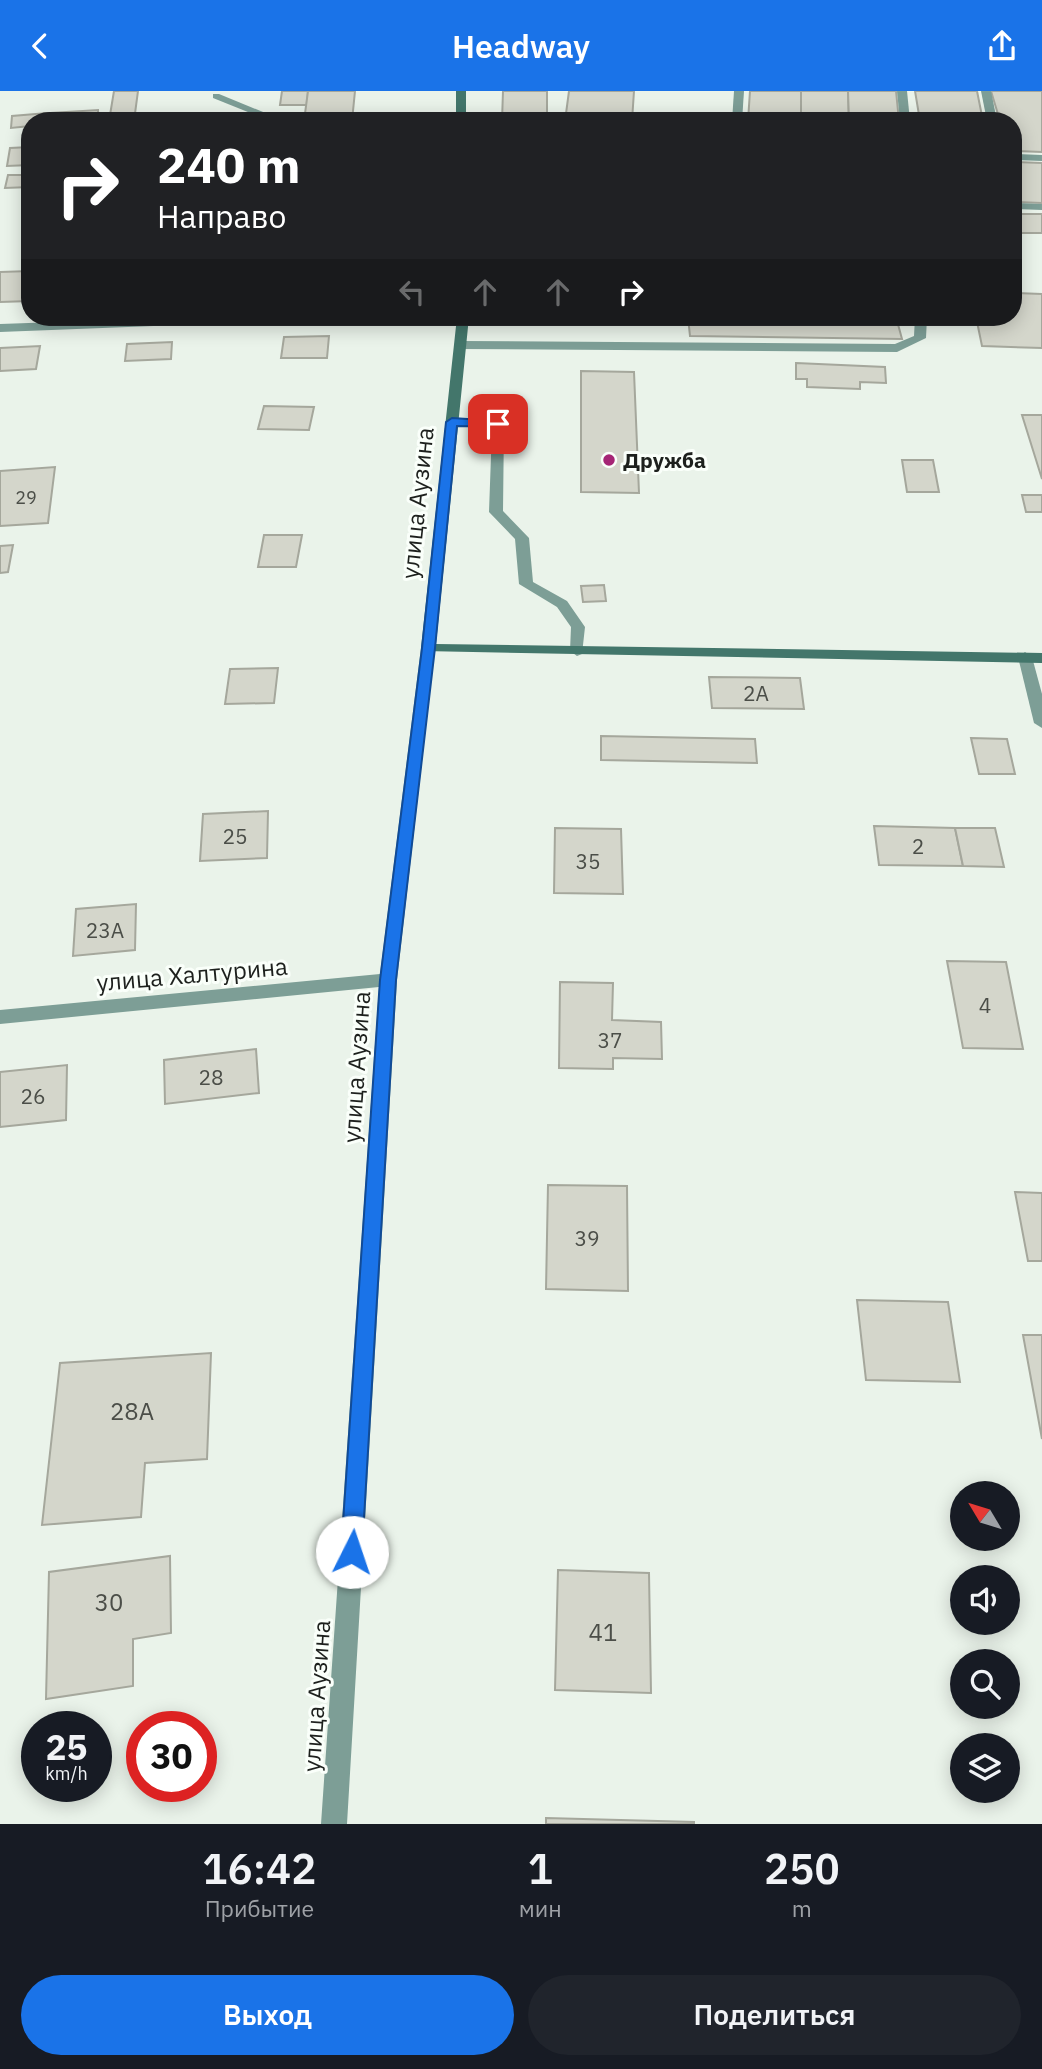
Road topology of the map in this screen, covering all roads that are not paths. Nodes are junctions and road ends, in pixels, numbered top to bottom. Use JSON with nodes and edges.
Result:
{"nodes":[{"id":1,"x":461,"y":91,"type":"edge"},
{"id":2,"x":738,"y":91,"type":"edge"},
{"id":3,"x":902,"y":91,"type":"edge"},
{"id":4,"x":986,"y":91,"type":"edge"},
{"id":5,"x":216,"y":96,"type":"dead end"},
{"id":6,"x":257,"y":112,"type":"edge"},
{"id":7,"x":461,"y":112,"type":"edge"},
{"id":8,"x":737,"y":112,"type":"edge"},
{"id":9,"x":904,"y":112,"type":"edge"},
{"id":10,"x":990,"y":112,"type":"edge"},
{"id":11,"x":1022,"y":157,"type":"edge"},
{"id":12,"x":1042,"y":158,"type":"edge"},
{"id":13,"x":1022,"y":206,"type":"edge"},
{"id":14,"x":1042,"y":207,"type":"edge"},
{"id":15,"x":52,"y":326,"type":"edge"},
{"id":16,"x":462,"y":326,"type":"edge"},
{"id":17,"x":921,"y":326,"type":"edge"},
{"id":18,"x":0,"y":328,"type":"edge"},
{"id":19,"x":460,"y":345,"type":"junction"},
{"id":20,"x":452,"y":422,"type":"junction"},
{"id":21,"x":428,"y":648,"type":"junction"},
{"id":22,"x":577,"y":650,"type":"junction"},
{"id":23,"x":1024,"y":657,"type":"junction"},
{"id":24,"x":1042,"y":658,"type":"edge"},
{"id":25,"x":1042,"y":723,"type":"edge"},
{"id":26,"x":388,"y":980,"type":"junction"},
{"id":27,"x":0,"y":1017,"type":"edge"},
{"id":28,"x":334,"y":1824,"type":"edge"}],
"edges":[{"from":1,"to":7,"type":"main road"},
{"from":2,"to":8,"type":"street"},
{"from":3,"to":9,"type":"street"},
{"from":4,"to":10,"type":"street"},
{"from":5,"to":6,"type":"street"},
{"from":11,"to":12,"type":"street"},
{"from":13,"to":14,"type":"street"},
{"from":15,"to":18,"type":"street"},
{"from":16,"to":19,"type":"main road","name":"улица Аузина"},
{"from":17,"to":19,"type":"street"},
{"from":19,"to":20,"type":"main road","name":"улица Аузина"},
{"from":20,"to":21,"type":"main road","name":"улица Аузина"},
{"from":20,"to":22,"type":"street"},
{"from":21,"to":22,"type":"main road"},
{"from":21,"to":26,"type":"street","name":"улица Аузина"},
{"from":22,"to":23,"type":"main road"},
{"from":23,"to":24,"type":"main road"},
{"from":23,"to":25,"type":"street"},
{"from":26,"to":27,"type":"street","name":"улица Халтурина"},
{"from":26,"to":28,"type":"street","name":"улица Аузина"}]}
